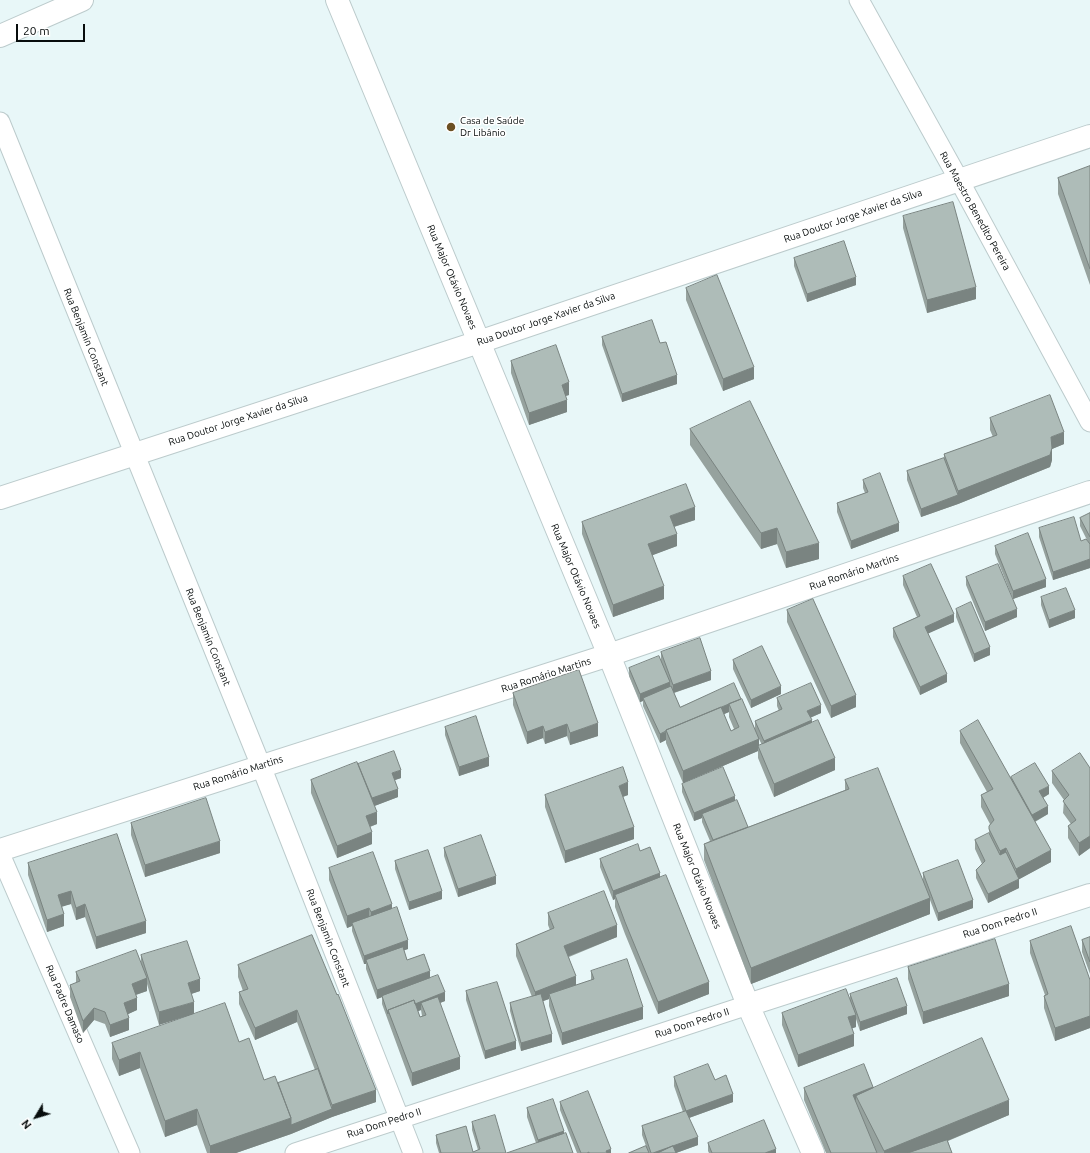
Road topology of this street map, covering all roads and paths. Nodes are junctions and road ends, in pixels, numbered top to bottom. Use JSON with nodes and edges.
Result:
{"nodes":[{"id":1,"x":82,"y":0,"type":"edge"},
{"id":2,"x":337,"y":0,"type":"edge"},
{"id":3,"x":859,"y":0,"type":"edge"},
{"id":4,"x":0,"y":36,"type":"edge"},
{"id":5,"x":0,"y":122,"type":"edge"},
{"id":6,"x":1090,"y":136,"type":"edge"},
{"id":7,"x":959,"y":180,"type":"junction"},
{"id":8,"x":479,"y":342,"type":"junction"},
{"id":9,"x":1090,"y":422,"type":"edge"},
{"id":10,"x":134,"y":454,"type":"junction"},
{"id":11,"x":1090,"y":492,"type":"edge"},
{"id":12,"x":0,"y":498,"type":"edge"},
{"id":13,"x":609,"y":654,"type":"junction"},
{"id":14,"x":261,"y":766,"type":"junction"},
{"id":15,"x":0,"y":850,"type":"edge"},
{"id":16,"x":0,"y":854,"type":"edge"},
{"id":17,"x":1090,"y":895,"type":"edge"},
{"id":18,"x":748,"y":1004,"type":"junction"},
{"id":19,"x":399,"y":1118,"type":"junction"},
{"id":20,"x":130,"y":1153,"type":"edge"},
{"id":21,"x":294,"y":1153,"type":"edge"},
{"id":22,"x":413,"y":1153,"type":"edge"},
{"id":23,"x":813,"y":1153,"type":"edge"}],
"edges":[{"from":1,"to":4,"type":"street"},
{"from":2,"to":8,"type":"street","name":"Rua Major Otávio Novaes"},
{"from":3,"to":7,"type":"street","name":"Rua Maestro Benedito Pereira"},
{"from":5,"to":10,"type":"street","name":"Rua Benjamin Constant"},
{"from":6,"to":7,"type":"street","name":"Rua Doutor Jorge Xavier da Silva"},
{"from":7,"to":8,"type":"street","name":"Rua Doutor Jorge Xavier da Silva"},
{"from":7,"to":9,"type":"street","name":"Rua Maestro Benedito Pereira"},
{"from":8,"to":10,"type":"street","name":"Rua Doutor Jorge Xavier da Silva"},
{"from":8,"to":13,"type":"street","name":"Rua Major Otávio Novaes"},
{"from":10,"to":12,"type":"street","name":"Rua Doutor Jorge Xavier da Silva"},
{"from":10,"to":14,"type":"street","name":"Rua Benjamin Constant"},
{"from":11,"to":13,"type":"street","name":"Rua Romário Martins"},
{"from":13,"to":14,"type":"street","name":"Rua Romário Martins"},
{"from":13,"to":18,"type":"street","name":"Rua Major Otávio Novaes"},
{"from":14,"to":15,"type":"street","name":"Rua Romário Martins"},
{"from":14,"to":19,"type":"street","name":"Rua Benjamin Constant"},
{"from":16,"to":20,"type":"street","name":"Rua Padre Damaso"},
{"from":17,"to":18,"type":"street","name":"Rua Dom Pedro II"},
{"from":18,"to":19,"type":"street","name":"Rua Dom Pedro II"},
{"from":18,"to":23,"type":"street","name":"Rua Major Otávio Novaes"},
{"from":19,"to":21,"type":"street","name":"Rua Dom Pedro II"},
{"from":19,"to":22,"type":"street","name":"Rua Benjamin Constant"}]}
